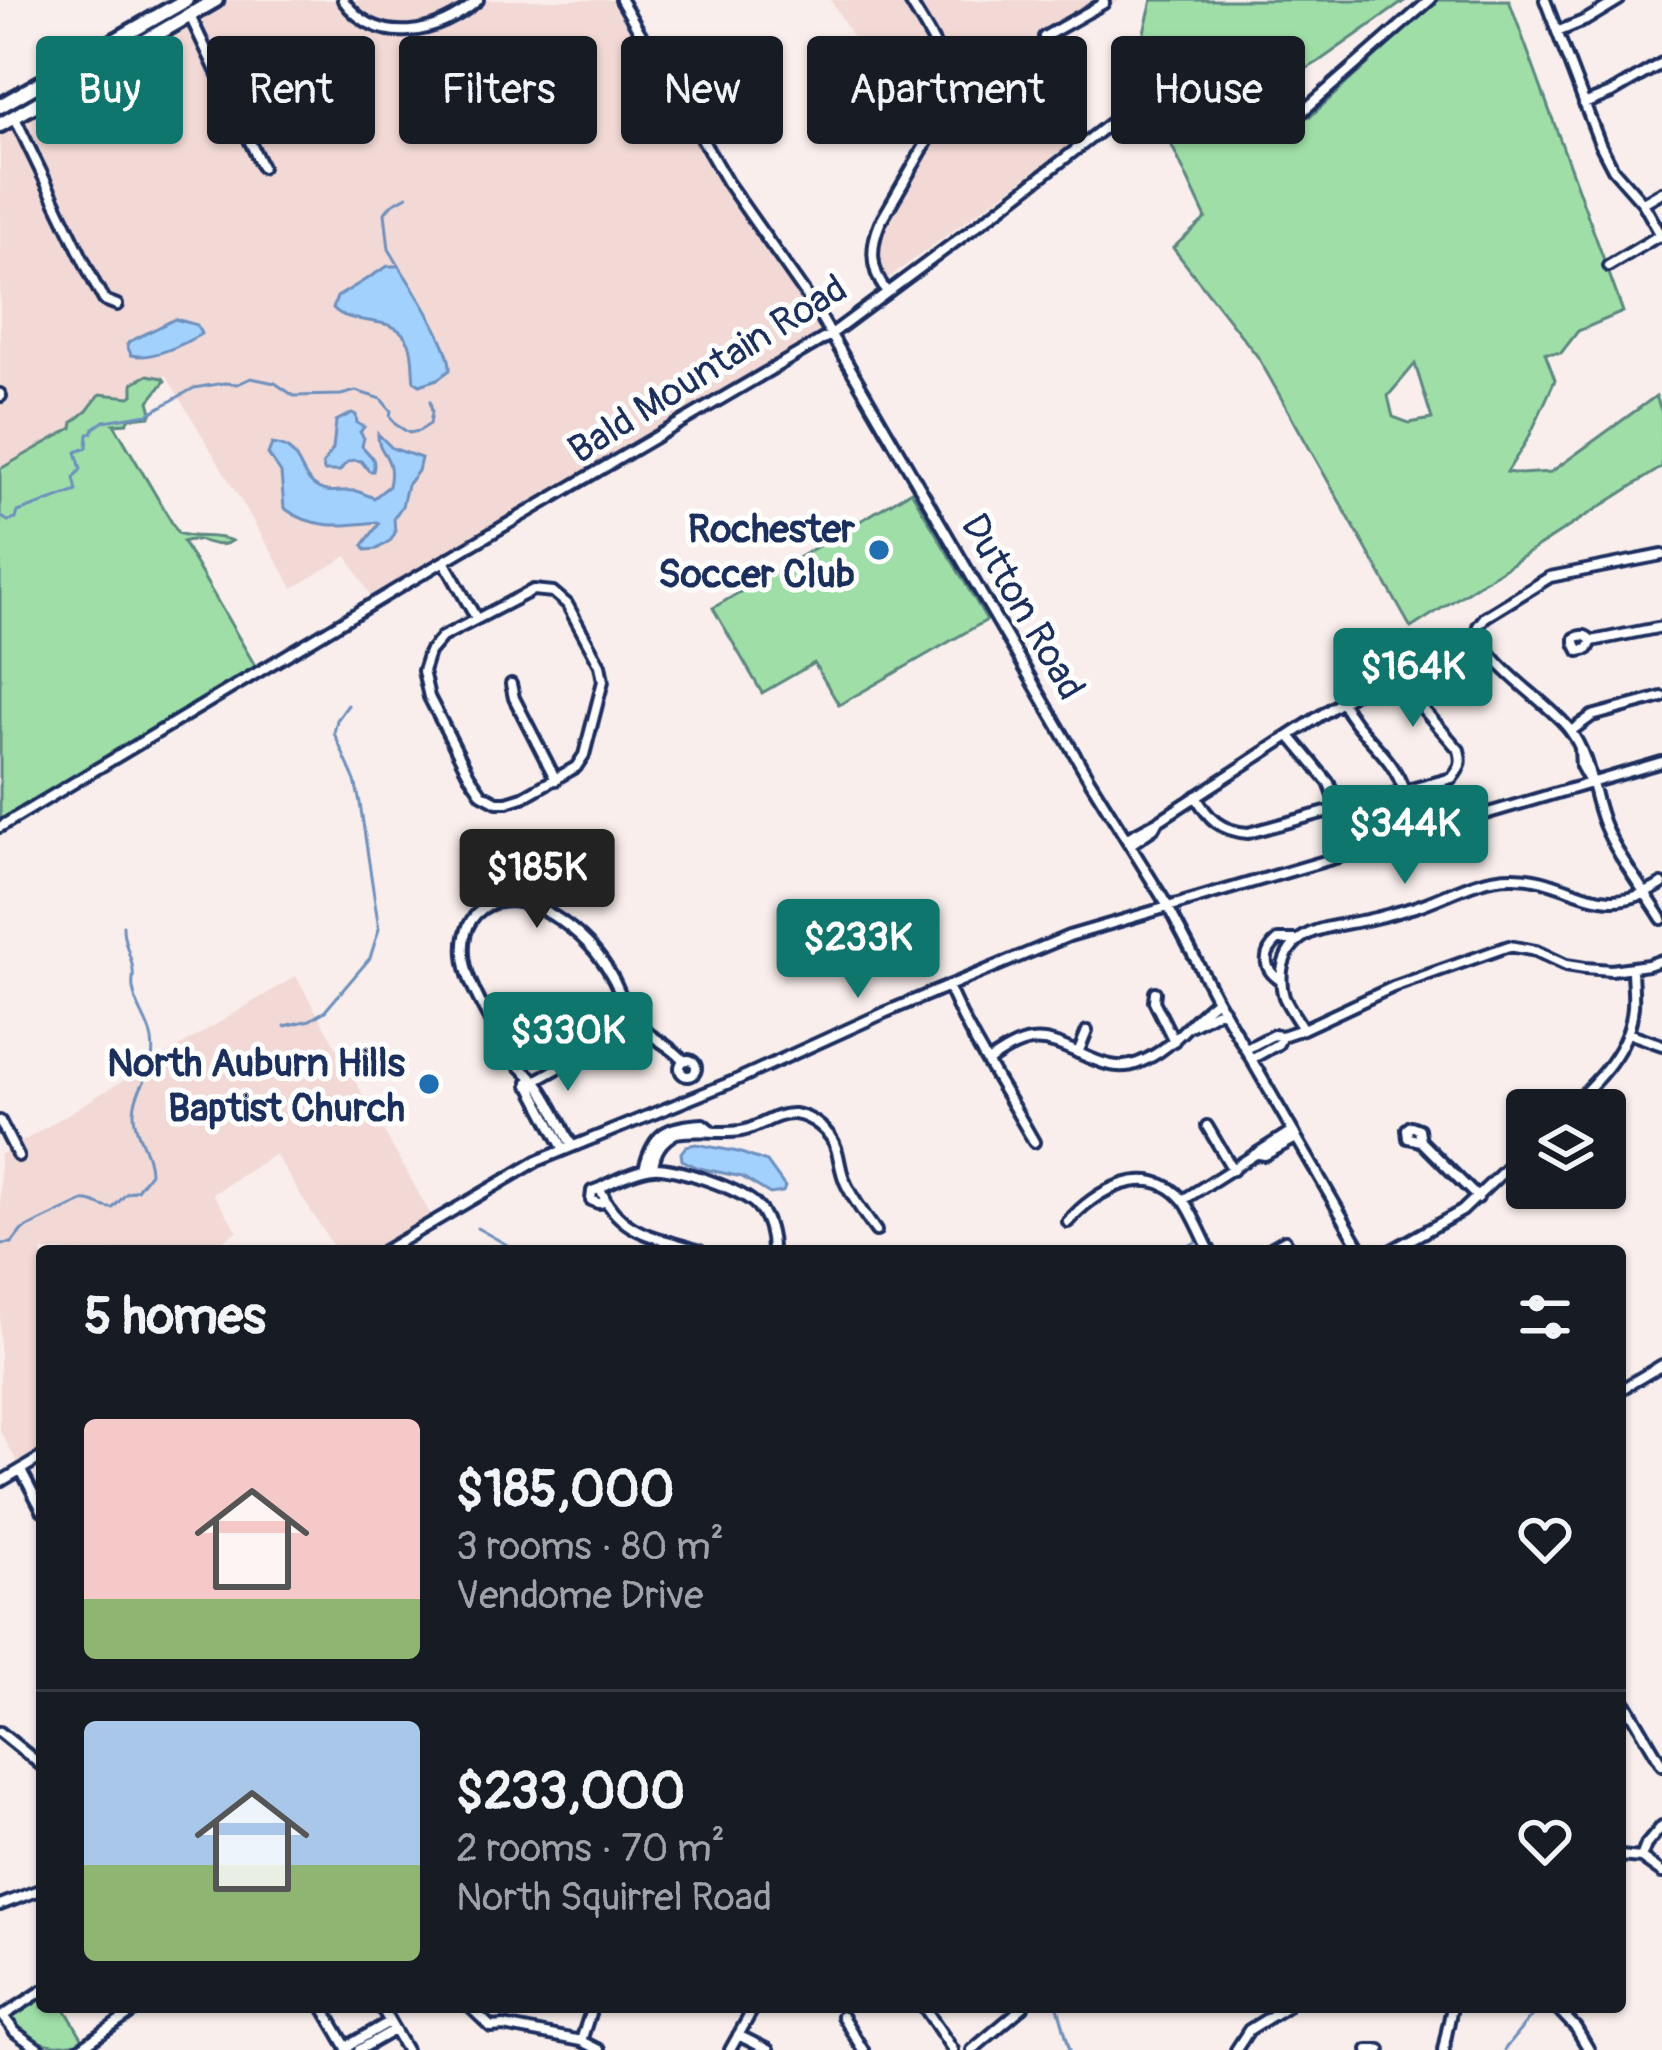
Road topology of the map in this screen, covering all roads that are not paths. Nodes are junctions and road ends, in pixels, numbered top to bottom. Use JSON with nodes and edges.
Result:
{"nodes":[{"id":1,"x":216,"y":0,"type":"edge"},
{"id":2,"x":343,"y":0,"type":"edge"},
{"id":3,"x":478,"y":0,"type":"edge"},
{"id":4,"x":621,"y":0,"type":"edge"},
{"id":5,"x":909,"y":0,"type":"edge"},
{"id":6,"x":1103,"y":0,"type":"edge"},
{"id":7,"x":1430,"y":0,"type":"edge"},
{"id":8,"x":1545,"y":0,"type":"edge"},
{"id":9,"x":1619,"y":0,"type":"edge"},
{"id":10,"x":188,"y":8,"type":"edge"},
{"id":11,"x":1557,"y":32,"type":"junction"},
{"id":12,"x":129,"y":36,"type":"edge"},
{"id":13,"x":145,"y":36,"type":"edge"},
{"id":14,"x":1046,"y":36,"type":"edge"},
{"id":15,"x":1662,"y":63,"type":"edge"},
{"id":16,"x":36,"y":86,"type":"edge"},
{"id":17,"x":36,"y":104,"type":"edge"},
{"id":18,"x":1584,"y":104,"type":"junction"},
{"id":19,"x":0,"y":106,"type":"edge"},
{"id":20,"x":14,"y":117,"type":"junction"},
{"id":21,"x":0,"y":125,"type":"edge"},
{"id":22,"x":262,"y":167,"type":"dead end"},
{"id":23,"x":1662,"y":192,"type":"edge"},
{"id":24,"x":1643,"y":203,"type":"junction"},
{"id":25,"x":1661,"y":236,"type":"edge"},
{"id":26,"x":1608,"y":266,"type":"dead end"},
{"id":27,"x":886,"y":291,"type":"junction"},
{"id":28,"x":117,"y":305,"type":"dead end"},
{"id":29,"x":830,"y":335,"type":"junction"},
{"id":30,"x":1662,"y":555,"type":"edge"},
{"id":31,"x":444,"y":561,"type":"junction"},
{"id":32,"x":476,"y":617,"type":"junction"},
{"id":33,"x":1662,"y":627,"type":"edge"},
{"id":34,"x":1592,"y":641,"type":"dead end"},
{"id":35,"x":512,"y":685,"type":"dead end"},
{"id":36,"x":1662,"y":698,"type":"edge"},
{"id":37,"x":1342,"y":702,"type":"junction"},
{"id":38,"x":1571,"y":731,"type":"junction"},
{"id":39,"x":1290,"y":736,"type":"junction"},
{"id":40,"x":1662,"y":762,"type":"edge"},
{"id":41,"x":556,"y":780,"type":"junction"},
{"id":42,"x":1437,"y":782,"type":"junction"},
{"id":43,"x":1591,"y":783,"type":"junction"},
{"id":44,"x":1404,"y":791,"type":"junction"},
{"id":45,"x":1196,"y":796,"type":"junction"},
{"id":46,"x":1339,"y":809,"type":"junction"},
{"id":47,"x":1450,"y":825,"type":"junction"},
{"id":48,"x":0,"y":827,"type":"edge"},
{"id":49,"x":1129,"y":841,"type":"junction"},
{"id":50,"x":1662,"y":884,"type":"edge"},
{"id":51,"x":1646,"y":894,"type":"junction"},
{"id":52,"x":1167,"y":905,"type":"junction"},
{"id":53,"x":1662,"y":919,"type":"edge"},
{"id":54,"x":1297,"y":940,"type":"junction"},
{"id":55,"x":1662,"y":960,"type":"edge"},
{"id":56,"x":1632,"y":968,"type":"junction"},
{"id":57,"x":1280,"y":980,"type":"junction"},
{"id":58,"x":948,"y":986,"type":"junction"},
{"id":59,"x":1155,"y":992,"type":"dead end"},
{"id":60,"x":1217,"y":1000,"type":"junction"},
{"id":61,"x":1223,"y":1010,"type":"junction"},
{"id":62,"x":637,"y":1024,"type":"junction"},
{"id":63,"x":1190,"y":1026,"type":"junction"},
{"id":64,"x":1303,"y":1029,"type":"junction"},
{"id":65,"x":1087,"y":1031,"type":"dead end"},
{"id":66,"x":1628,"y":1033,"type":"junction"},
{"id":67,"x":1174,"y":1041,"type":"junction"},
{"id":68,"x":1662,"y":1045,"type":"edge"},
{"id":69,"x":1078,"y":1053,"type":"junction"},
{"id":70,"x":1248,"y":1054,"type":"junction"},
{"id":71,"x":684,"y":1061,"type":"dead end"},
{"id":72,"x":989,"y":1061,"type":"junction"},
{"id":73,"x":530,"y":1080,"type":"junction"},
{"id":74,"x":1587,"y":1089,"type":"edge"},
{"id":75,"x":667,"y":1109,"type":"junction"},
{"id":76,"x":0,"y":1121,"type":"edge"},
{"id":77,"x":1207,"y":1126,"type":"dead end"},
{"id":78,"x":675,"y":1130,"type":"junction"},
{"id":79,"x":1294,"y":1134,"type":"junction"},
{"id":80,"x":1421,"y":1141,"type":"dead end"},
{"id":81,"x":1034,"y":1142,"type":"dead end"},
{"id":82,"x":568,"y":1148,"type":"junction"},
{"id":83,"x":18,"y":1156,"type":"dead end"},
{"id":84,"x":648,"y":1169,"type":"junction"},
{"id":85,"x":1233,"y":1170,"type":"junction"},
{"id":86,"x":1506,"y":1170,"type":"edge"},
{"id":87,"x":1478,"y":1198,"type":"junction"},
{"id":88,"x":1183,"y":1200,"type":"junction"},
{"id":89,"x":1068,"y":1222,"type":"dead end"},
{"id":90,"x":876,"y":1231,"type":"dead end"},
{"id":91,"x":1285,"y":1240,"type":"dead end"},
{"id":92,"x":394,"y":1245,"type":"edge"},
{"id":93,"x":682,"y":1245,"type":"edge"},
{"id":94,"x":772,"y":1245,"type":"edge"},
{"id":95,"x":1207,"y":1245,"type":"edge"},
{"id":96,"x":1276,"y":1245,"type":"edge"},
{"id":97,"x":1359,"y":1245,"type":"edge"},
{"id":98,"x":1401,"y":1245,"type":"edge"},
{"id":99,"x":1662,"y":1365,"type":"edge"},
{"id":100,"x":1626,"y":1386,"type":"edge"},
{"id":101,"x":36,"y":1461,"type":"edge"},
{"id":102,"x":21,"y":1470,"type":"junction"},
{"id":103,"x":0,"y":1482,"type":"edge"},
{"id":104,"x":36,"y":1499,"type":"edge"},
{"id":105,"x":1626,"y":1703,"type":"edge"},
{"id":106,"x":0,"y":1732,"type":"edge"},
{"id":107,"x":36,"y":1761,"type":"edge"},
{"id":108,"x":1662,"y":1766,"type":"edge"},
{"id":109,"x":1662,"y":1826,"type":"edge"},
{"id":110,"x":1626,"y":1857,"type":"edge"},
{"id":111,"x":1642,"y":1858,"type":"junction"},
{"id":112,"x":1662,"y":1873,"type":"edge"},
{"id":113,"x":36,"y":1891,"type":"edge"},
{"id":114,"x":0,"y":1906,"type":"edge"},
{"id":115,"x":36,"y":1995,"type":"edge"},
{"id":116,"x":131,"y":2013,"type":"edge"},
{"id":117,"x":327,"y":2013,"type":"edge"},
{"id":118,"x":384,"y":2013,"type":"edge"},
{"id":119,"x":476,"y":2013,"type":"edge"},
{"id":120,"x":590,"y":2013,"type":"edge"},
{"id":121,"x":751,"y":2013,"type":"edge"},
{"id":122,"x":928,"y":2013,"type":"edge"},
{"id":123,"x":1008,"y":2013,"type":"edge"},
{"id":124,"x":1015,"y":2013,"type":"edge"},
{"id":125,"x":1276,"y":2013,"type":"edge"},
{"id":126,"x":1451,"y":2013,"type":"edge"},
{"id":127,"x":1562,"y":2013,"type":"edge"},
{"id":128,"x":842,"y":2016,"type":"dead end"},
{"id":129,"x":2,"y":2017,"type":"edge"},
{"id":130,"x":1010,"y":2017,"type":"junction"},
{"id":131,"x":392,"y":2026,"type":"junction"},
{"id":132,"x":738,"y":2035,"type":"junction"},
{"id":133,"x":580,"y":2041,"type":"junction"},
{"id":134,"x":347,"y":2048,"type":"edge"},
{"id":135,"x":40,"y":2050,"type":"edge"},
{"id":136,"x":78,"y":2050,"type":"edge"},
{"id":137,"x":359,"y":2050,"type":"edge"},
{"id":138,"x":406,"y":2050,"type":"edge"},
{"id":139,"x":599,"y":2050,"type":"edge"},
{"id":140,"x":730,"y":2050,"type":"edge"},
{"id":141,"x":768,"y":2050,"type":"edge"},
{"id":142,"x":863,"y":2050,"type":"edge"},
{"id":143,"x":952,"y":2050,"type":"edge"},
{"id":144,"x":972,"y":2050,"type":"edge"},
{"id":145,"x":1236,"y":2050,"type":"edge"},
{"id":146,"x":1368,"y":2050,"type":"edge"},
{"id":147,"x":1380,"y":2050,"type":"edge"},
{"id":148,"x":1443,"y":2050,"type":"edge"},
{"id":149,"x":1589,"y":2050,"type":"edge"}],
"edges":[{"from":1,"to":10,"type":"main road"},
{"from":2,"to":3,"type":"street"},
{"from":4,"to":29,"type":"street","name":"Dutton Road"},
{"from":5,"to":27,"type":"street"},
{"from":6,"to":14,"type":"street"},
{"from":7,"to":27,"type":"street","name":"Bald Mountain Road"},
{"from":8,"to":11,"type":"street"},
{"from":9,"to":11,"type":"street"},
{"from":10,"to":12,"type":"main road"},
{"from":10,"to":13,"type":"main road"},
{"from":10,"to":22,"type":"street"},
{"from":11,"to":18,"type":"street"},
{"from":15,"to":18,"type":"street"},
{"from":16,"to":19,"type":"main road"},
{"from":17,"to":20,"type":"main road"},
{"from":18,"to":24,"type":"street"},
{"from":20,"to":21,"type":"main road"},
{"from":20,"to":28,"type":"street"},
{"from":23,"to":24,"type":"street"},
{"from":24,"to":25,"type":"street"},
{"from":25,"to":26,"type":"street"},
{"from":27,"to":29,"type":"street","name":"Bald Mountain Road"},
{"from":29,"to":31,"type":"street","name":"Bald Mountain Road"},
{"from":29,"to":49,"type":"street","name":"Dutton Road"},
{"from":30,"to":38,"type":"street"},
{"from":31,"to":32,"type":"street"},
{"from":31,"to":48,"type":"street","name":"Bald Mountain Road"},
{"from":32,"to":41,"type":"street"},
{"from":32,"to":41,"type":"street"},
{"from":33,"to":34,"type":"street"},
{"from":35,"to":41,"type":"street"},
{"from":36,"to":38,"type":"street"},
{"from":37,"to":39,"type":"street"},
{"from":37,"to":42,"type":"street"},
{"from":37,"to":44,"type":"street"},
{"from":38,"to":43,"type":"street"},
{"from":39,"to":45,"type":"street"},
{"from":39,"to":46,"type":"street"},
{"from":40,"to":43,"type":"street"},
{"from":42,"to":44,"type":"street"},
{"from":42,"to":47,"type":"street"},
{"from":43,"to":47,"type":"street"},
{"from":43,"to":51,"type":"street"},
{"from":44,"to":46,"type":"street"},
{"from":45,"to":46,"type":"street"},
{"from":45,"to":49,"type":"street"},
{"from":47,"to":52,"type":"street"},
{"from":49,"to":52,"type":"street","name":"Dutton Road"},
{"from":50,"to":51,"type":"street"},
{"from":51,"to":53,"type":"street"},
{"from":51,"to":54,"type":"street"},
{"from":52,"to":58,"type":"street"},
{"from":52,"to":60,"type":"street","name":"Dutton Road"},
{"from":54,"to":57,"type":"street"},
{"from":54,"to":57,"type":"street"},
{"from":55,"to":56,"type":"street"},
{"from":56,"to":64,"type":"street"},
{"from":56,"to":66,"type":"street"},
{"from":57,"to":64,"type":"street"},
{"from":58,"to":72,"type":"street"},
{"from":58,"to":75,"type":"street"},
{"from":59,"to":67,"type":"street"},
{"from":60,"to":61,"type":"street","name":"Dutton Road"},
{"from":60,"to":63,"type":"street"},
{"from":61,"to":63,"type":"street"},
{"from":61,"to":70,"type":"street","name":"Dutton Road"},
{"from":62,"to":71,"type":"street"},
{"from":62,"to":73,"type":"street"},
{"from":62,"to":73,"type":"street"},
{"from":63,"to":67,"type":"street"},
{"from":64,"to":70,"type":"street"},
{"from":65,"to":69,"type":"street"},
{"from":66,"to":68,"type":"street"},
{"from":66,"to":74,"type":"street"},
{"from":67,"to":69,"type":"street"},
{"from":69,"to":72,"type":"street"},
{"from":70,"to":79,"type":"street","name":"Dutton Road"},
{"from":72,"to":81,"type":"street"},
{"from":73,"to":82,"type":"street"},
{"from":75,"to":78,"type":"street"},
{"from":75,"to":82,"type":"street"},
{"from":76,"to":83,"type":"street"},
{"from":77,"to":85,"type":"street"},
{"from":78,"to":84,"type":"street"},
{"from":78,"to":90,"type":"street"},
{"from":79,"to":85,"type":"street"},
{"from":79,"to":97,"type":"street","name":"Dutton Road"},
{"from":80,"to":87,"type":"street"},
{"from":82,"to":92,"type":"street"},
{"from":84,"to":93,"type":"street"},
{"from":84,"to":94,"type":"street"},
{"from":85,"to":88,"type":"street"},
{"from":86,"to":87,"type":"street"},
{"from":87,"to":98,"type":"street"},
{"from":88,"to":89,"type":"street"},
{"from":88,"to":95,"type":"street"},
{"from":91,"to":96,"type":"street"},
{"from":99,"to":100,"type":"street"},
{"from":101,"to":102,"type":"street"},
{"from":102,"to":103,"type":"street"},
{"from":102,"to":104,"type":"street"},
{"from":105,"to":108,"type":"street"},
{"from":106,"to":107,"type":"street"},
{"from":109,"to":111,"type":"street"},
{"from":110,"to":111,"type":"street"},
{"from":111,"to":112,"type":"street"},
{"from":113,"to":114,"type":"street"},
{"from":115,"to":129,"type":"street"},
{"from":116,"to":136,"type":"street"},
{"from":117,"to":134,"type":"street"},
{"from":118,"to":131,"type":"street"},
{"from":119,"to":133,"type":"street"},
{"from":120,"to":133,"type":"street"},
{"from":121,"to":132,"type":"street"},
{"from":122,"to":143,"type":"street"},
{"from":123,"to":130,"type":"street"},
{"from":124,"to":130,"type":"street"},
{"from":125,"to":145,"type":"street"},
{"from":126,"to":148,"type":"street"},
{"from":127,"to":149,"type":"street"},
{"from":128,"to":142,"type":"street"},
{"from":129,"to":135,"type":"street"},
{"from":130,"to":144,"type":"street"},
{"from":131,"to":134,"type":"street"},
{"from":131,"to":137,"type":"street"},
{"from":131,"to":138,"type":"street"},
{"from":132,"to":140,"type":"street"},
{"from":132,"to":141,"type":"street"},
{"from":133,"to":139,"type":"street"},
{"from":146,"to":147,"type":"street"}]}
